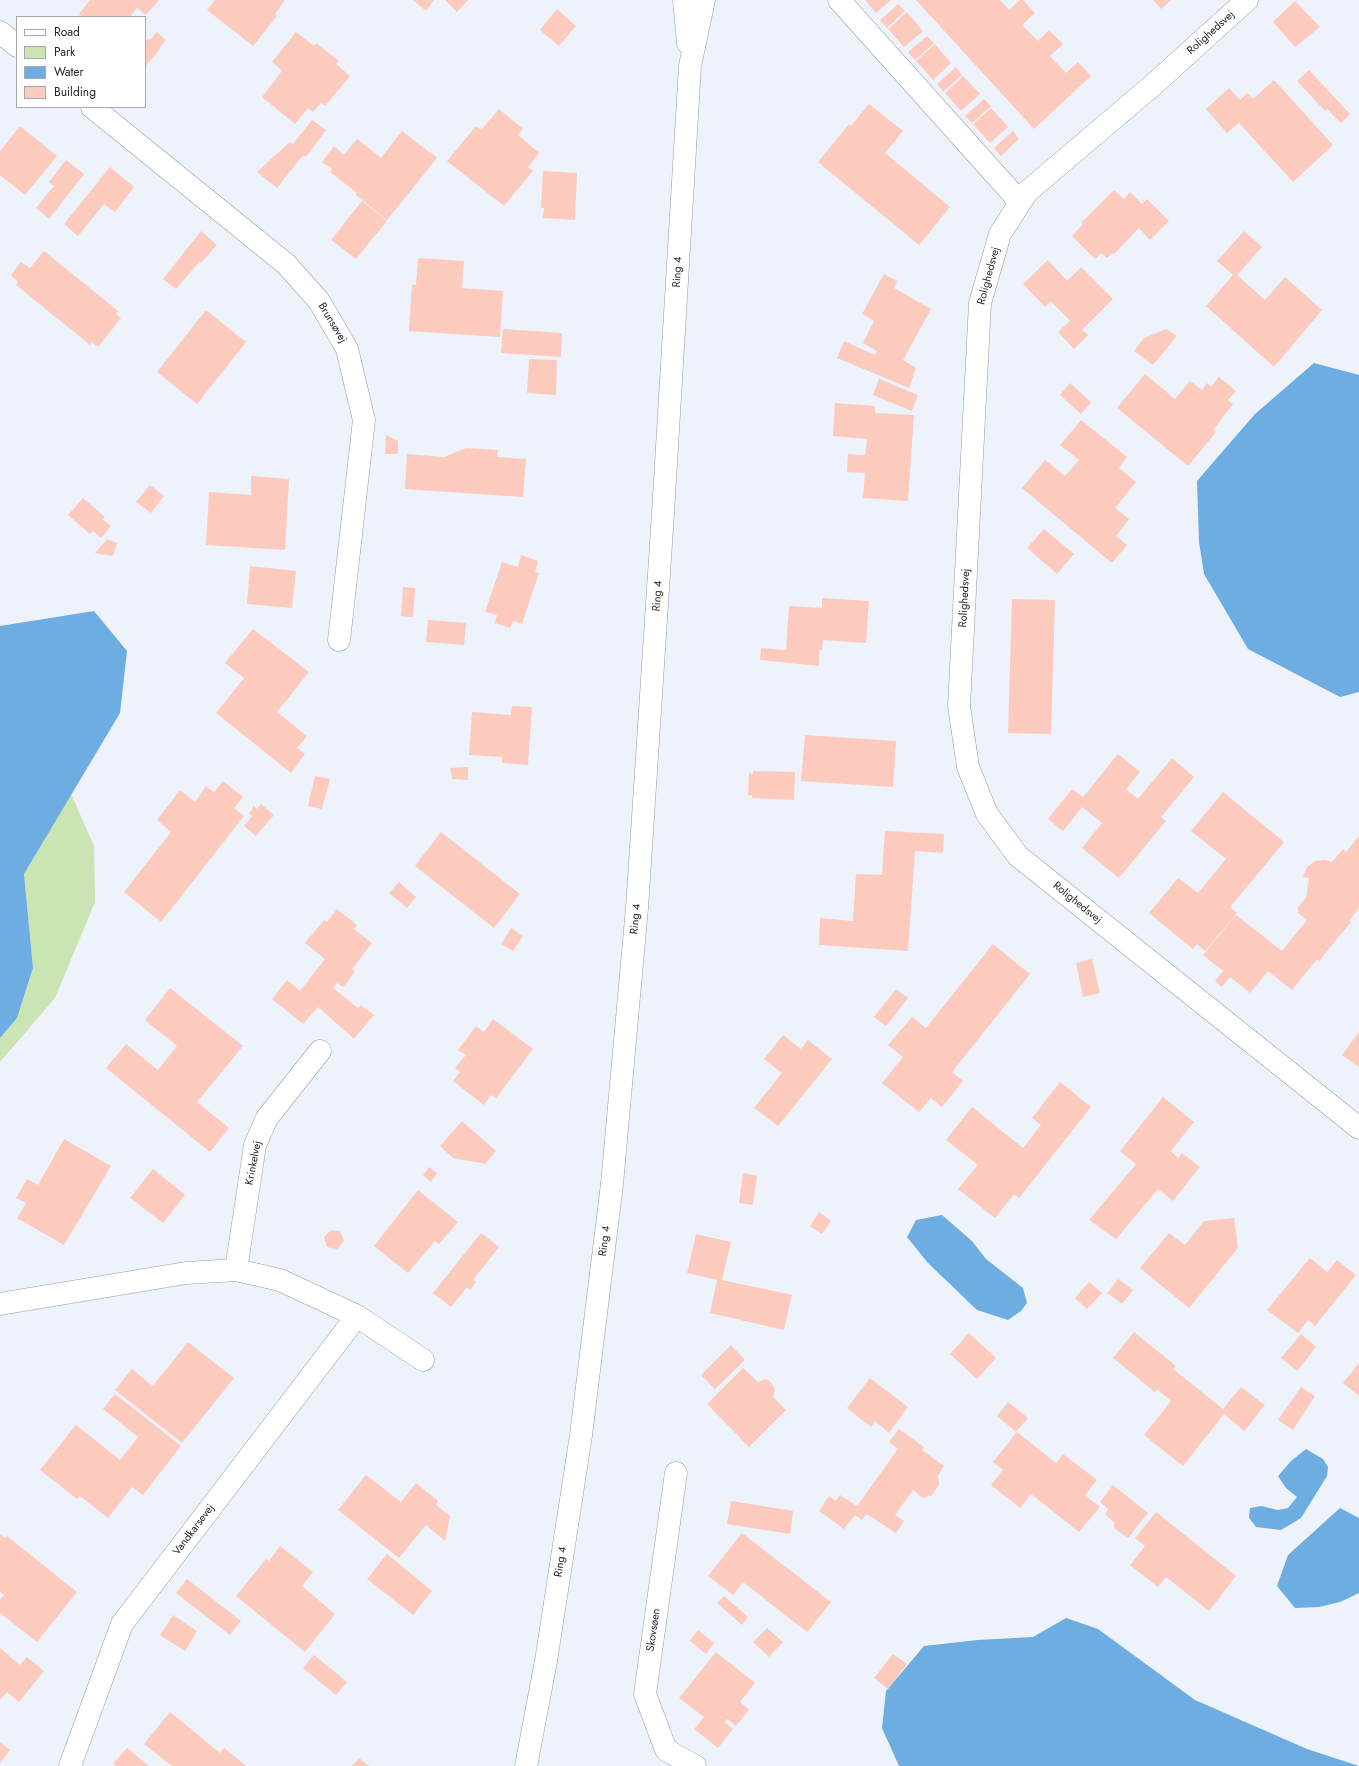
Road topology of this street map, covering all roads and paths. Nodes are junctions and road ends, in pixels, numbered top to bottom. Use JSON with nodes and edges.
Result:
{"nodes":[{"id":1,"x":684,"y":0,"type":"edge"},
{"id":2,"x":704,"y":0,"type":"edge"},
{"id":3,"x":839,"y":0,"type":"edge"},
{"id":4,"x":1247,"y":0,"type":"edge"},
{"id":5,"x":0,"y":32,"type":"edge"},
{"id":6,"x":16,"y":45,"type":"edge"},
{"id":7,"x":690,"y":66,"type":"junction"},
{"id":8,"x":93,"y":108,"type":"edge"},
{"id":9,"x":1020,"y":202,"type":"junction"},
{"id":10,"x":339,"y":640,"type":"dead end"},
{"id":11,"x":320,"y":1051,"type":"dead end"},
{"id":12,"x":1359,"y":1128,"type":"edge"},
{"id":13,"x":236,"y":1270,"type":"junction"},
{"id":14,"x":0,"y":1304,"type":"edge"},
{"id":15,"x":357,"y":1316,"type":"junction"},
{"id":16,"x":423,"y":1360,"type":"dead end"},
{"id":17,"x":676,"y":1473,"type":"dead end"},
{"id":18,"x":70,"y":1766,"type":"edge"},
{"id":19,"x":526,"y":1766,"type":"edge"},
{"id":20,"x":695,"y":1766,"type":"edge"}],
"edges":[{"from":1,"to":7,"type":"street","name":"Ring 4"},
{"from":2,"to":7,"type":"street","name":"Ring 4"},
{"from":3,"to":9,"type":"street"},
{"from":4,"to":9,"type":"street","name":"Rolighedsvej"},
{"from":5,"to":6,"type":"street"},
{"from":7,"to":19,"type":"street","name":"Ring 4"},
{"from":8,"to":10,"type":"street","name":"Brunsøvej"},
{"from":9,"to":12,"type":"street","name":"Rolighedsvej"},
{"from":11,"to":13,"type":"street","name":"Krinkelvej"},
{"from":13,"to":14,"type":"street"},
{"from":13,"to":15,"type":"street"},
{"from":15,"to":16,"type":"street"},
{"from":15,"to":18,"type":"street","name":"Vandkarsevej"},
{"from":17,"to":20,"type":"street","name":"Skovsøen"}]}
